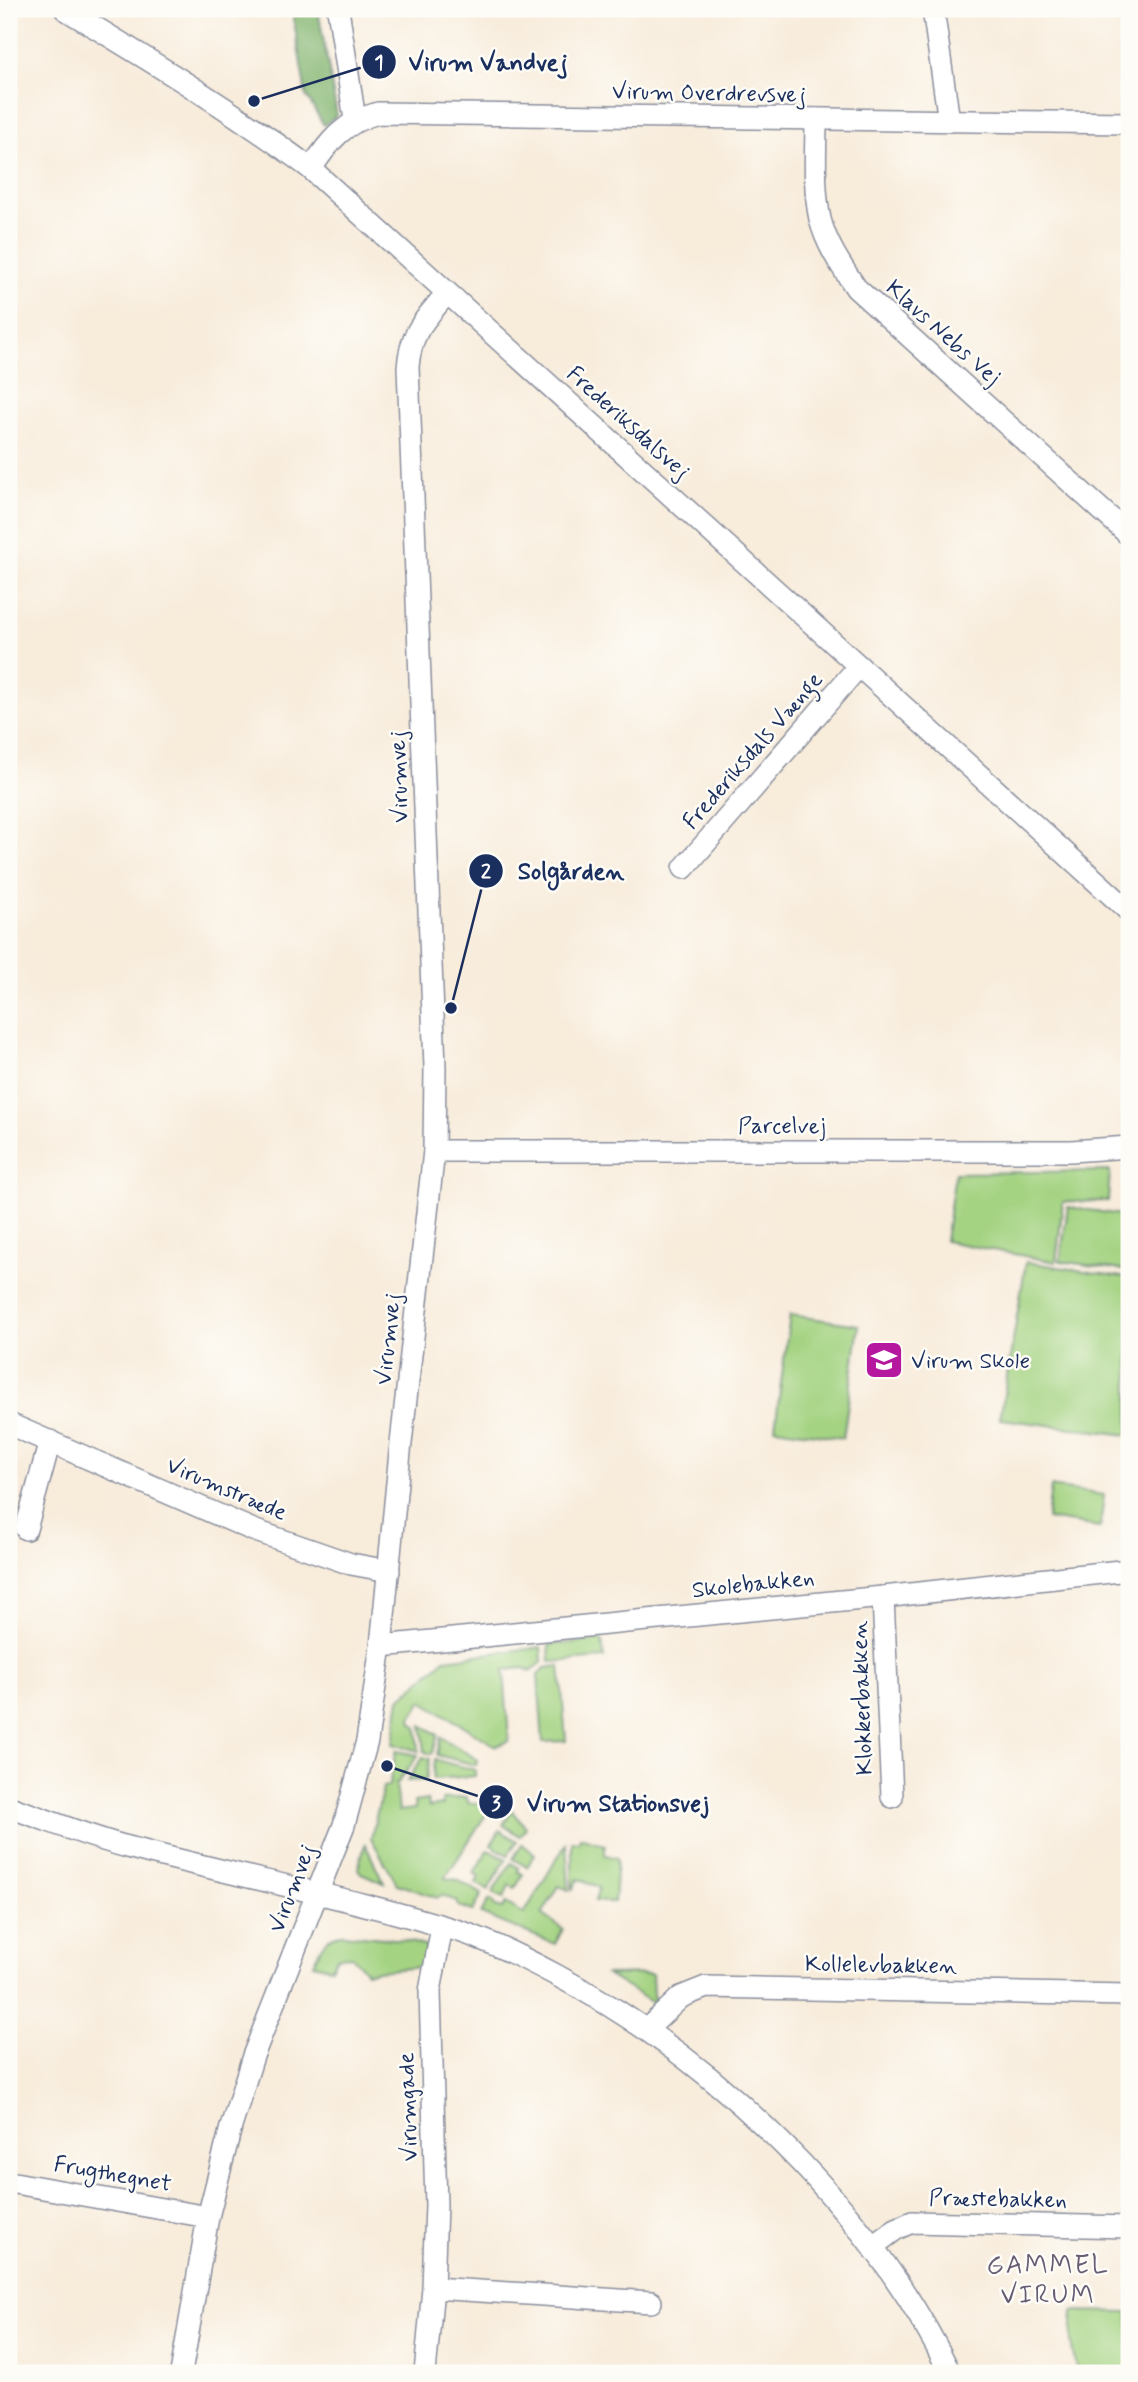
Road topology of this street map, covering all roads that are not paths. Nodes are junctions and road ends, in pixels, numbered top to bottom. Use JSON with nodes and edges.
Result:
{"nodes":[{"id":1,"x":65,"y":9,"type":"edge"},
{"id":2,"x":338,"y":9,"type":"edge"},
{"id":3,"x":933,"y":9,"type":"edge"},
{"id":4,"x":816,"y":119,"type":"junction"},
{"id":5,"x":355,"y":120,"type":"junction"},
{"id":6,"x":948,"y":121,"type":"junction"},
{"id":7,"x":1129,"y":123,"type":"edge"},
{"id":8,"x":311,"y":169,"type":"junction"},
{"id":9,"x":447,"y":293,"type":"junction"},
{"id":10,"x":1129,"y":535,"type":"edge"},
{"id":11,"x":859,"y":666,"type":"junction"},
{"id":12,"x":684,"y":868,"type":"dead end"},
{"id":13,"x":1129,"y":911,"type":"edge"},
{"id":14,"x":1129,"y":1147,"type":"edge"},
{"id":15,"x":434,"y":1151,"type":"junction"},
{"id":16,"x":9,"y":1423,"type":"edge"},
{"id":17,"x":50,"y":1441,"type":"junction"},
{"id":18,"x":26,"y":1529,"type":"dead end"},
{"id":19,"x":1129,"y":1570,"type":"edge"},
{"id":20,"x":389,"y":1571,"type":"junction"},
{"id":21,"x":883,"y":1597,"type":"junction"},
{"id":22,"x":381,"y":1646,"type":"junction"},
{"id":23,"x":892,"y":1797,"type":"dead end"},
{"id":24,"x":9,"y":1807,"type":"edge"},
{"id":25,"x":318,"y":1894,"type":"junction"},
{"id":26,"x":442,"y":1927,"type":"junction"},
{"id":27,"x":1129,"y":1995,"type":"edge"},
{"id":28,"x":647,"y":2029,"type":"junction"},
{"id":29,"x":9,"y":2182,"type":"edge"},
{"id":30,"x":208,"y":2217,"type":"junction"},
{"id":31,"x":1129,"y":2227,"type":"edge"},
{"id":32,"x":873,"y":2246,"type":"junction"},
{"id":33,"x":433,"y":2288,"type":"junction"},
{"id":34,"x":651,"y":2302,"type":"dead end"},
{"id":35,"x":181,"y":2373,"type":"edge"},
{"id":36,"x":425,"y":2373,"type":"edge"},
{"id":37,"x":950,"y":2373,"type":"edge"}],
"edges":[{"from":1,"to":8,"type":"street","name":"Frederiksdalsvej"},
{"from":2,"to":5,"type":"street"},
{"from":3,"to":6,"type":"street"},
{"from":4,"to":5,"type":"street","name":"Virum Overdrevsvej"},
{"from":4,"to":6,"type":"street","name":"Virum Overdrevsvej"},
{"from":4,"to":10,"type":"street","name":"Klavs Nebs Vej"},
{"from":5,"to":8,"type":"street","name":"Virum Overdrevsvej"},
{"from":6,"to":7,"type":"street","name":"Virum Overdrevsvej"},
{"from":8,"to":9,"type":"street","name":"Frederiksdalsvej"},
{"from":9,"to":11,"type":"street","name":"Frederiksdalsvej"},
{"from":9,"to":15,"type":"street","name":"Virumvej"},
{"from":11,"to":12,"type":"street","name":"Frederiksdals Vænge"},
{"from":11,"to":13,"type":"street","name":"Frederiksdalsvej"},
{"from":14,"to":15,"type":"street","name":"Parcelvej"},
{"from":15,"to":20,"type":"street","name":"Virumvej"},
{"from":16,"to":17,"type":"street","name":"Virumstræde"},
{"from":17,"to":18,"type":"street"},
{"from":17,"to":20,"type":"street","name":"Virumstræde"},
{"from":19,"to":21,"type":"street","name":"Skolebakken"},
{"from":20,"to":22,"type":"street","name":"Virumvej"},
{"from":21,"to":22,"type":"street","name":"Skolebakken"},
{"from":21,"to":23,"type":"street","name":"Klokkerbakken"},
{"from":22,"to":25,"type":"street","name":"Virumvej"},
{"from":24,"to":25,"type":"street"},
{"from":25,"to":26,"type":"street"},
{"from":25,"to":30,"type":"street","name":"Virumvej"},
{"from":26,"to":28,"type":"street"},
{"from":26,"to":33,"type":"street","name":"Virumgade"},
{"from":27,"to":28,"type":"street","name":"Kollelevbakken"},
{"from":28,"to":32,"type":"street"},
{"from":29,"to":30,"type":"street","name":"Frugthegnet"},
{"from":30,"to":35,"type":"street","name":"Virumvej"},
{"from":31,"to":32,"type":"street","name":"Præstebakken"},
{"from":32,"to":37,"type":"street"},
{"from":33,"to":34,"type":"street"},
{"from":33,"to":36,"type":"street","name":"Virumgade"}]}
